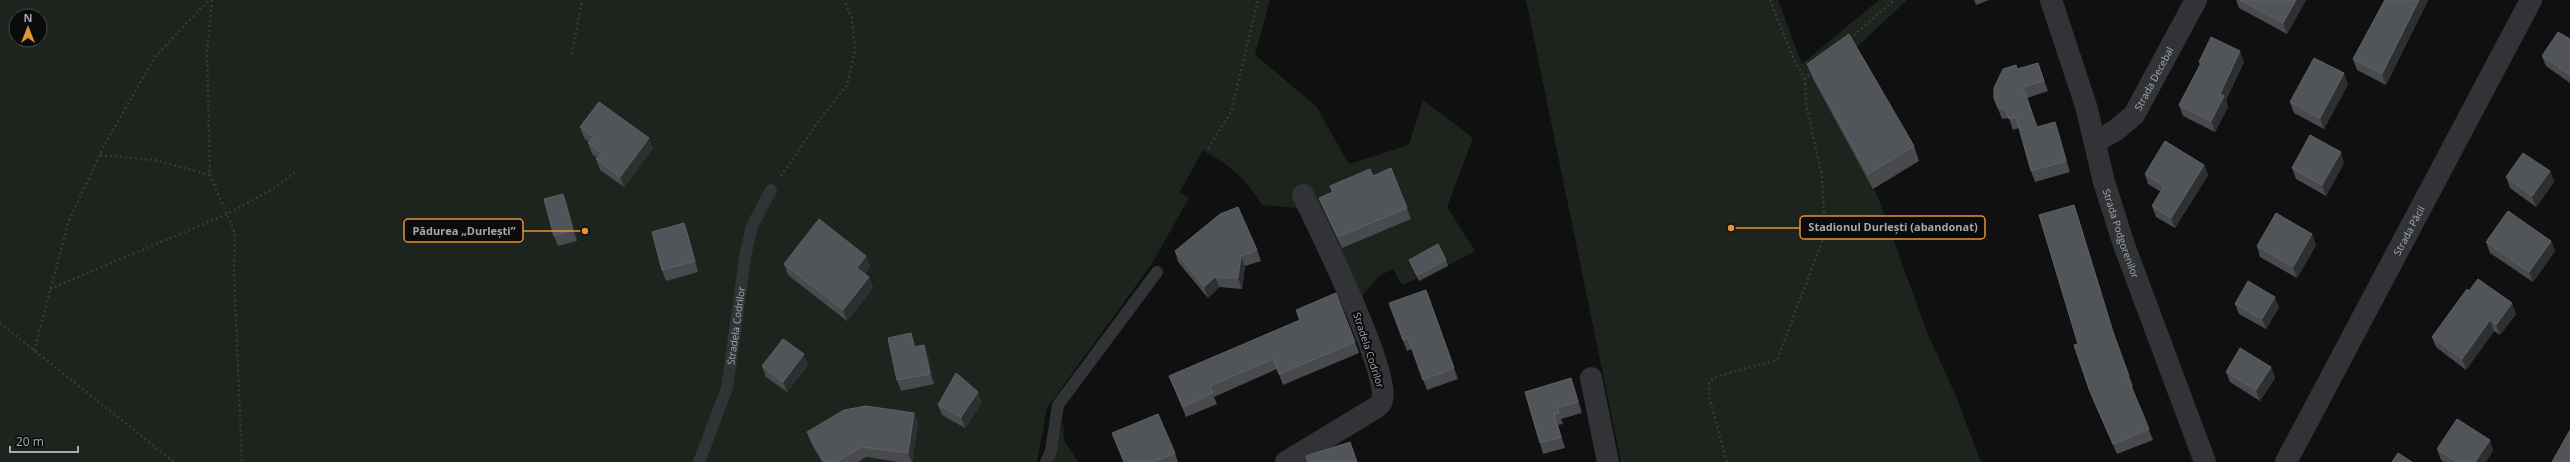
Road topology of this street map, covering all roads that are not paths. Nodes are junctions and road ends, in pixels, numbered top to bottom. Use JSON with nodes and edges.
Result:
{"nodes":[{"id":1,"x":2052,"y":0,"type":"edge"},
{"id":2,"x":2196,"y":0,"type":"edge"},
{"id":3,"x":2532,"y":0,"type":"edge"},
{"id":4,"x":2095,"y":142,"type":"junction"},
{"id":5,"x":771,"y":190,"type":"road end"},
{"id":6,"x":1303,"y":195,"type":"dead end"},
{"id":7,"x":1157,"y":272,"type":"dead end"},
{"id":8,"x":1591,"y":378,"type":"dead end"},
{"id":9,"x":700,"y":462,"type":"edge"},
{"id":10,"x":1046,"y":462,"type":"edge"},
{"id":11,"x":1286,"y":462,"type":"edge"},
{"id":12,"x":1608,"y":462,"type":"edge"},
{"id":13,"x":2205,"y":462,"type":"edge"},
{"id":14,"x":2286,"y":462,"type":"edge"}],
"edges":[{"from":1,"to":4,"type":"street","name":"Strada Podgorenilor"},
{"from":2,"to":4,"type":"street","name":"Strada Decebal"},
{"from":3,"to":14,"type":"street","name":"Strada Păcii"},
{"from":4,"to":13,"type":"street","name":"Strada Podgorenilor"},
{"from":5,"to":9,"type":"lane","name":"Stradela Codrilor"},
{"from":6,"to":11,"type":"street","name":"Stradela Codrilor"},
{"from":7,"to":10,"type":"lane"},
{"from":8,"to":12,"type":"street"}]}
